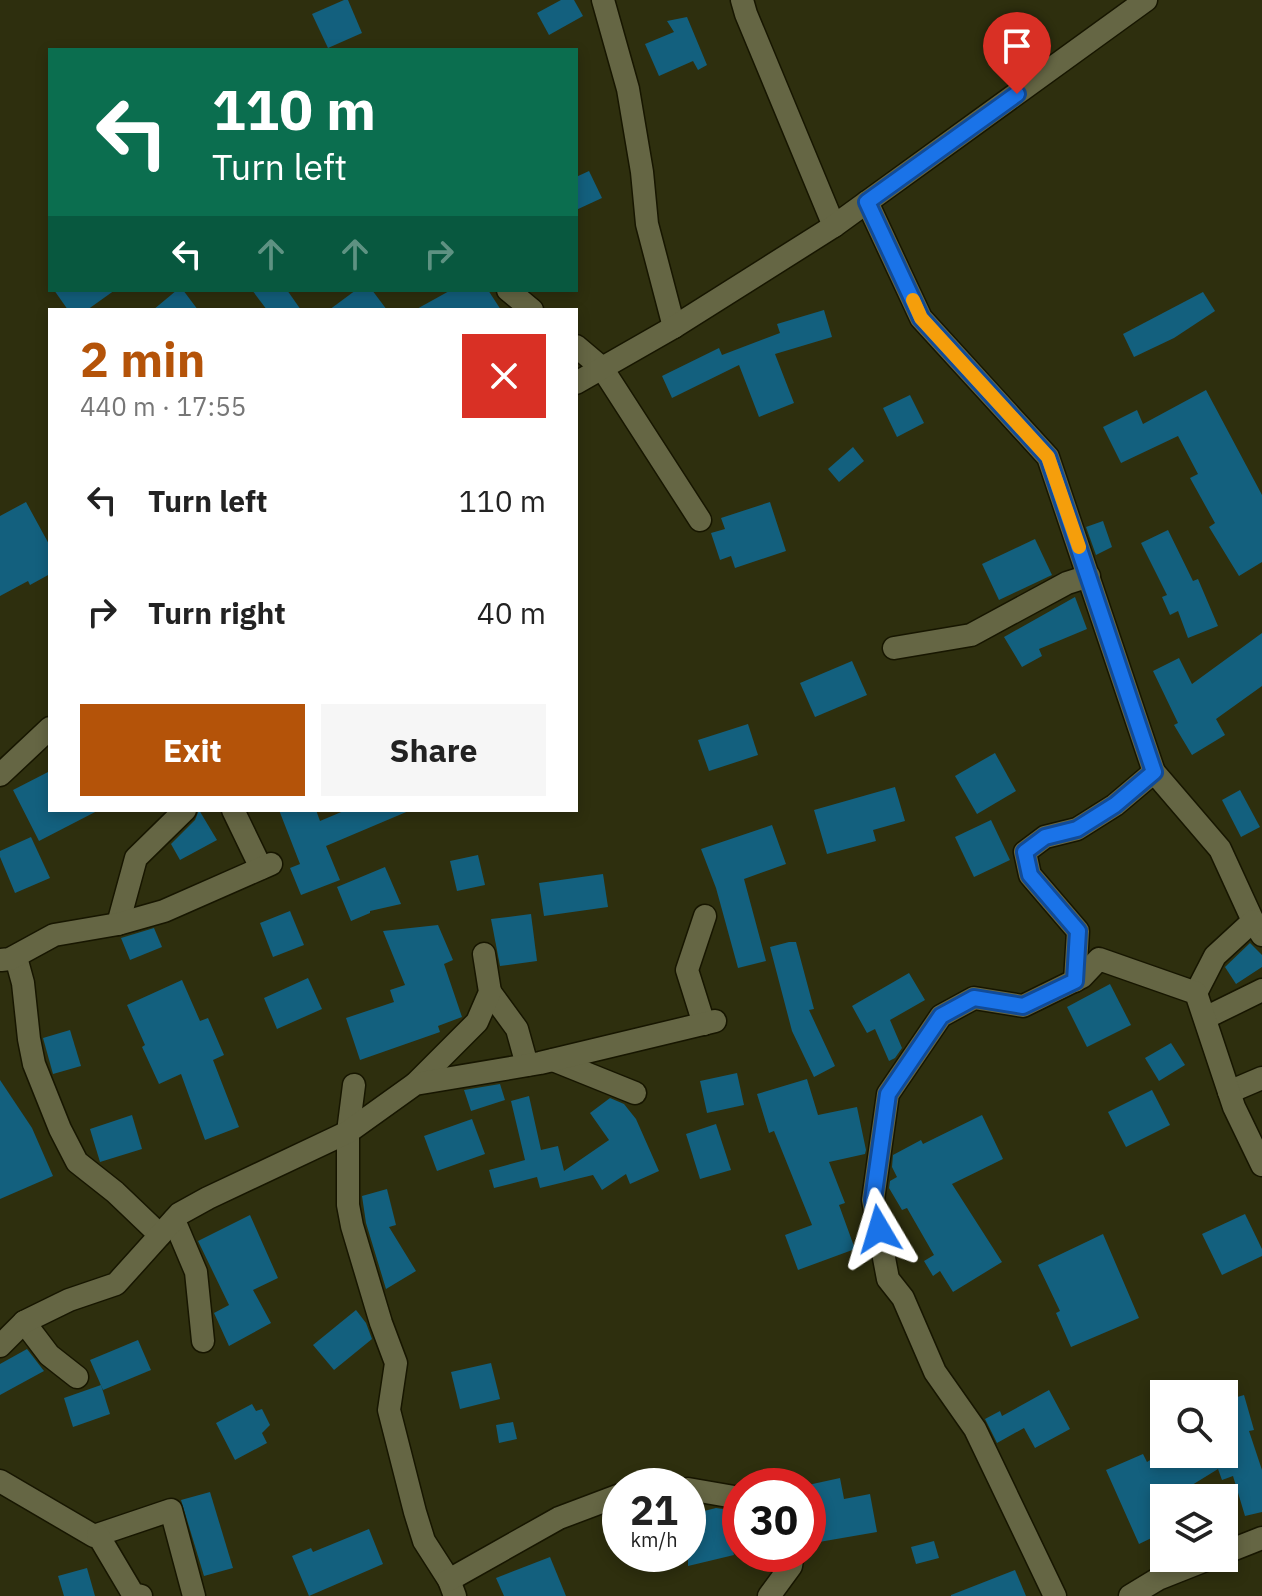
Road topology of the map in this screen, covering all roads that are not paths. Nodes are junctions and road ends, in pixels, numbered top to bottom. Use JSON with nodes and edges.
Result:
{"nodes":[{"id":1,"x":603,"y":0,"type":"edge"},
{"id":2,"x":742,"y":0,"type":"edge"},
{"id":3,"x":1143,"y":1,"type":"edge"},
{"id":4,"x":867,"y":202,"type":"junction"},
{"id":5,"x":834,"y":226,"type":"junction"},
{"id":6,"x":510,"y":292,"type":"edge"},
{"id":7,"x":530,"y":308,"type":"edge"},
{"id":8,"x":674,"y":327,"type":"junction"},
{"id":9,"x":578,"y":348,"type":"edge"},
{"id":10,"x":602,"y":368,"type":"junction"},
{"id":11,"x":578,"y":382,"type":"edge"},
{"id":12,"x":700,"y":520,"type":"dead end"},
{"id":13,"x":1089,"y":576,"type":"junction"},
{"id":14,"x":894,"y":648,"type":"dead end"},
{"id":15,"x":48,"y":730,"type":"edge"},
{"id":16,"x":1154,"y":772,"type":"junction"},
{"id":17,"x":0,"y":775,"type":"edge"},
{"id":18,"x":183,"y":812,"type":"edge"},
{"id":19,"x":234,"y":812,"type":"edge"},
{"id":20,"x":705,"y":916,"type":"dead end"},
{"id":21,"x":118,"y":924,"type":"junction"},
{"id":22,"x":1257,"y":928,"type":"edge"},
{"id":23,"x":484,"y":954,"type":"dead end"},
{"id":24,"x":5,"y":960,"type":"edge"},
{"id":25,"x":1075,"y":981,"type":"junction"},
{"id":26,"x":1262,"y":990,"type":"edge"},
{"id":27,"x":490,"y":992,"type":"junction"},
{"id":28,"x":1196,"y":993,"type":"junction"},
{"id":29,"x":1205,"y":1018,"type":"junction"},
{"id":30,"x":553,"y":1060,"type":"junction"},
{"id":31,"x":527,"y":1065,"type":"junction"},
{"id":32,"x":1262,"y":1078,"type":"edge"},
{"id":33,"x":415,"y":1084,"type":"junction"},
{"id":34,"x":354,"y":1085,"type":"dead end"},
{"id":35,"x":1229,"y":1092,"type":"junction"},
{"id":36,"x":635,"y":1093,"type":"dead end"},
{"id":37,"x":348,"y":1132,"type":"junction"},
{"id":38,"x":1262,"y":1165,"type":"edge"},
{"id":39,"x":167,"y":1228,"type":"junction"},
{"id":40,"x":24,"y":1322,"type":"junction"},
{"id":41,"x":203,"y":1341,"type":"dead end"},
{"id":42,"x":0,"y":1346,"type":"edge"},
{"id":43,"x":77,"y":1377,"type":"dead end"},
{"id":44,"x":0,"y":1481,"type":"edge"},
{"id":45,"x":602,"y":1502,"type":"edge"},
{"id":46,"x":98,"y":1535,"type":"junction"},
{"id":47,"x":1262,"y":1538,"type":"edge"},
{"id":48,"x":1238,"y":1547,"type":"edge"},
{"id":49,"x":787,"y":1572,"type":"edge"},
{"id":50,"x":1176,"y":1572,"type":"edge"},
{"id":51,"x":452,"y":1588,"type":"edge"},
{"id":52,"x":141,"y":1596,"type":"edge"},
{"id":53,"x":194,"y":1596,"type":"edge"},
{"id":54,"x":769,"y":1596,"type":"edge"},
{"id":55,"x":1055,"y":1596,"type":"edge"},
{"id":56,"x":1130,"y":1596,"type":"edge"}],
"edges":[{"from":1,"to":8,"type":"street"},
{"from":2,"to":5,"type":"street"},
{"from":3,"to":4,"type":"street"},
{"from":4,"to":5,"type":"street"},
{"from":4,"to":13,"type":"street"},
{"from":5,"to":8,"type":"street"},
{"from":6,"to":7,"type":"street"},
{"from":8,"to":10,"type":"street"},
{"from":9,"to":10,"type":"street"},
{"from":10,"to":11,"type":"street"},
{"from":10,"to":12,"type":"street"},
{"from":13,"to":14,"type":"street"},
{"from":13,"to":16,"type":"street"},
{"from":15,"to":17,"type":"street"},
{"from":16,"to":22,"type":"street"},
{"from":16,"to":25,"type":"street"},
{"from":18,"to":21,"type":"street"},
{"from":19,"to":21,"type":"street"},
{"from":20,"to":30,"type":"street"},
{"from":21,"to":24,"type":"street"},
{"from":22,"to":28,"type":"street"},
{"from":23,"to":27,"type":"street"},
{"from":24,"to":39,"type":"street"},
{"from":25,"to":28,"type":"street"},
{"from":25,"to":55,"type":"street"},
{"from":26,"to":29,"type":"street"},
{"from":27,"to":31,"type":"street"},
{"from":27,"to":33,"type":"street"},
{"from":28,"to":29,"type":"street"},
{"from":29,"to":35,"type":"street"},
{"from":30,"to":31,"type":"street"},
{"from":30,"to":36,"type":"street"},
{"from":31,"to":33,"type":"street"},
{"from":32,"to":35,"type":"street"},
{"from":33,"to":37,"type":"street"},
{"from":34,"to":37,"type":"street"},
{"from":35,"to":38,"type":"street"},
{"from":37,"to":39,"type":"street"},
{"from":37,"to":51,"type":"street"},
{"from":39,"to":40,"type":"street"},
{"from":39,"to":41,"type":"street"},
{"from":40,"to":42,"type":"street"},
{"from":40,"to":43,"type":"street"},
{"from":44,"to":46,"type":"street"},
{"from":45,"to":51,"type":"street"},
{"from":46,"to":52,"type":"street"},
{"from":46,"to":53,"type":"street"},
{"from":47,"to":48,"type":"street"},
{"from":49,"to":54,"type":"street"},
{"from":50,"to":56,"type":"street"}]}
